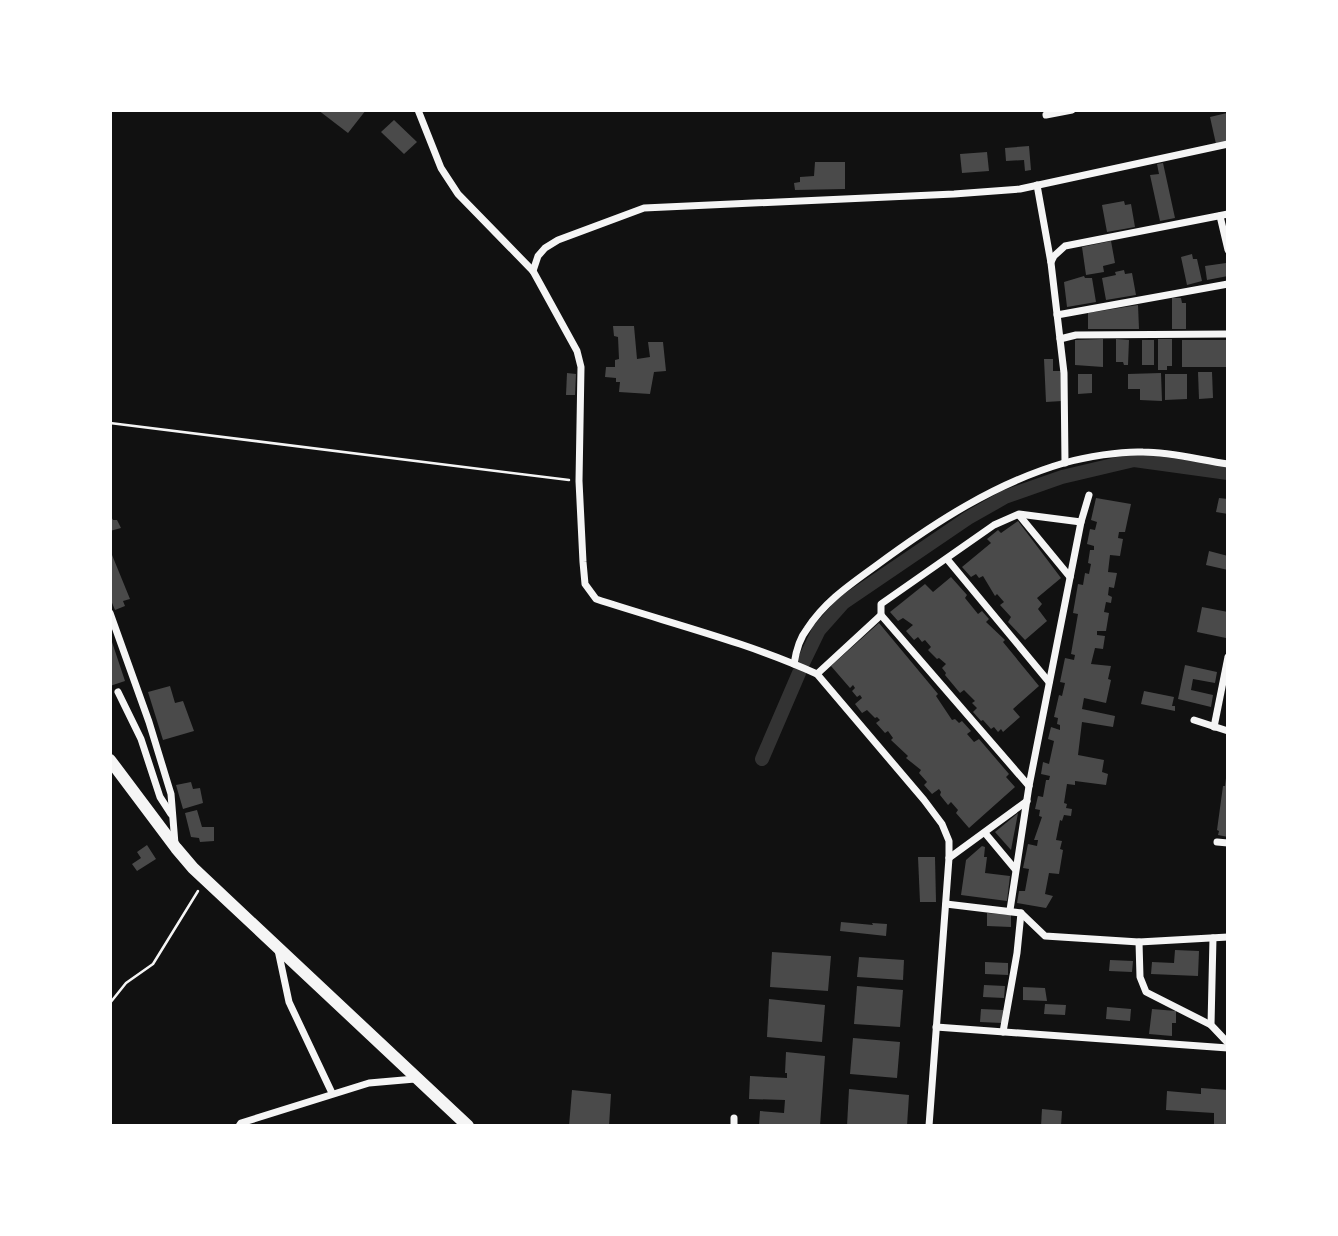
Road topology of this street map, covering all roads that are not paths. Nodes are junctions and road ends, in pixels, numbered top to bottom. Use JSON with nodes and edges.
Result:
{"nodes":[{"id":1,"x":418,"y":110,"type":"edge"},
{"id":2,"x":1072,"y":110,"type":"edge"},
{"id":3,"x":1046,"y":116,"type":"dead end"},
{"id":4,"x":1228,"y":144,"type":"edge"},
{"id":5,"x":1037,"y":185,"type":"junction"},
{"id":6,"x":1224,"y":215,"type":"edge"},
{"id":7,"x":1228,"y":250,"type":"edge"},
{"id":8,"x":1051,"y":262,"type":"junction"},
{"id":9,"x":533,"y":271,"type":"junction"},
{"id":10,"x":1228,"y":284,"type":"edge"},
{"id":11,"x":1057,"y":316,"type":"junction"},
{"id":12,"x":1228,"y":334,"type":"edge"},
{"id":13,"x":1060,"y":339,"type":"junction"},
{"id":14,"x":1065,"y":463,"type":"junction"},
{"id":15,"x":1228,"y":464,"type":"edge"},
{"id":16,"x":1089,"y":495,"type":"dead end"},
{"id":17,"x":1019,"y":514,"type":"junction"},
{"id":18,"x":1081,"y":522,"type":"junction"},
{"id":19,"x":947,"y":559,"type":"junction"},
{"id":20,"x":1070,"y":577,"type":"junction"},
{"id":21,"x":110,"y":613,"type":"edge"},
{"id":22,"x":881,"y":615,"type":"junction"},
{"id":23,"x":1228,"y":657,"type":"edge"},
{"id":24,"x":794,"y":664,"type":"junction"},
{"id":25,"x":817,"y":674,"type":"junction"},
{"id":26,"x":1049,"y":682,"type":"junction"},
{"id":27,"x":118,"y":692,"type":"dead end"},
{"id":28,"x":1194,"y":720,"type":"dead end"},
{"id":29,"x":1214,"y":726,"type":"junction"},
{"id":30,"x":1228,"y":731,"type":"edge"},
{"id":31,"x":110,"y":760,"type":"edge"},
{"id":32,"x":1029,"y":786,"type":"junction"},
{"id":33,"x":1027,"y":801,"type":"junction"},
{"id":34,"x":172,"y":815,"type":"junction"},
{"id":35,"x":985,"y":833,"type":"junction"},
{"id":36,"x":1217,"y":842,"type":"dead end"},
{"id":37,"x":1228,"y":843,"type":"edge"},
{"id":38,"x":176,"y":848,"type":"junction"},
{"id":39,"x":949,"y":858,"type":"junction"},
{"id":40,"x":1015,"y":869,"type":"junction"},
{"id":41,"x":946,"y":904,"type":"junction"},
{"id":42,"x":1010,"y":910,"type":"junction"},
{"id":43,"x":1021,"y":913,"type":"junction"},
{"id":44,"x":1228,"y":937,"type":"edge"},
{"id":45,"x":1213,"y":938,"type":"junction"},
{"id":46,"x":1139,"y":942,"type":"junction"},
{"id":47,"x":278,"y":948,"type":"junction"},
{"id":48,"x":1211,"y":1025,"type":"junction"},
{"id":49,"x":936,"y":1027,"type":"junction"},
{"id":50,"x":1003,"y":1032,"type":"junction"},
{"id":51,"x":1228,"y":1042,"type":"edge"},
{"id":52,"x":1228,"y":1048,"type":"edge"},
{"id":53,"x":416,"y":1079,"type":"junction"},
{"id":54,"x":332,"y":1093,"type":"junction"},
{"id":55,"x":239,"y":1126,"type":"edge"},
{"id":56,"x":468,"y":1126,"type":"edge"},
{"id":57,"x":929,"y":1126,"type":"edge"}],
"edges":[{"from":1,"to":9,"type":"street"},
{"from":2,"to":3,"type":"street"},
{"from":4,"to":5,"type":"street"},
{"from":5,"to":8,"type":"street"},
{"from":5,"to":9,"type":"street"},
{"from":6,"to":7,"type":"street"},
{"from":6,"to":8,"type":"street"},
{"from":8,"to":11,"type":"street"},
{"from":9,"to":24,"type":"street"},
{"from":10,"to":11,"type":"street"},
{"from":11,"to":13,"type":"street"},
{"from":12,"to":13,"type":"street"},
{"from":13,"to":14,"type":"street"},
{"from":14,"to":15,"type":"street"},
{"from":14,"to":24,"type":"street"},
{"from":16,"to":18,"type":"street"},
{"from":17,"to":18,"type":"street"},
{"from":17,"to":19,"type":"street"},
{"from":17,"to":20,"type":"street"},
{"from":18,"to":20,"type":"street"},
{"from":19,"to":22,"type":"street"},
{"from":19,"to":26,"type":"street"},
{"from":20,"to":26,"type":"street"},
{"from":21,"to":34,"type":"street"},
{"from":22,"to":25,"type":"street"},
{"from":22,"to":32,"type":"street"},
{"from":23,"to":29,"type":"street"},
{"from":24,"to":25,"type":"street"},
{"from":25,"to":39,"type":"street"},
{"from":26,"to":32,"type":"street"},
{"from":27,"to":34,"type":"street"},
{"from":28,"to":29,"type":"street"},
{"from":29,"to":30,"type":"street"},
{"from":31,"to":38,"type":"main road"},
{"from":32,"to":33,"type":"street"},
{"from":33,"to":35,"type":"street"},
{"from":33,"to":40,"type":"street"},
{"from":34,"to":38,"type":"street"},
{"from":35,"to":39,"type":"street"},
{"from":35,"to":40,"type":"street"},
{"from":36,"to":37,"type":"street"},
{"from":38,"to":47,"type":"main road"},
{"from":39,"to":41,"type":"street"},
{"from":40,"to":42,"type":"street"},
{"from":41,"to":42,"type":"street"},
{"from":41,"to":49,"type":"street"},
{"from":42,"to":43,"type":"street"},
{"from":43,"to":46,"type":"street"},
{"from":43,"to":50,"type":"street"},
{"from":44,"to":45,"type":"street"},
{"from":45,"to":46,"type":"street"},
{"from":45,"to":48,"type":"street"},
{"from":46,"to":48,"type":"street"},
{"from":47,"to":53,"type":"main road"},
{"from":47,"to":54,"type":"street"},
{"from":48,"to":51,"type":"street"},
{"from":49,"to":50,"type":"street"},
{"from":49,"to":57,"type":"street"},
{"from":50,"to":52,"type":"street"},
{"from":53,"to":54,"type":"street"},
{"from":53,"to":56,"type":"main road"},
{"from":54,"to":55,"type":"street"}]}
